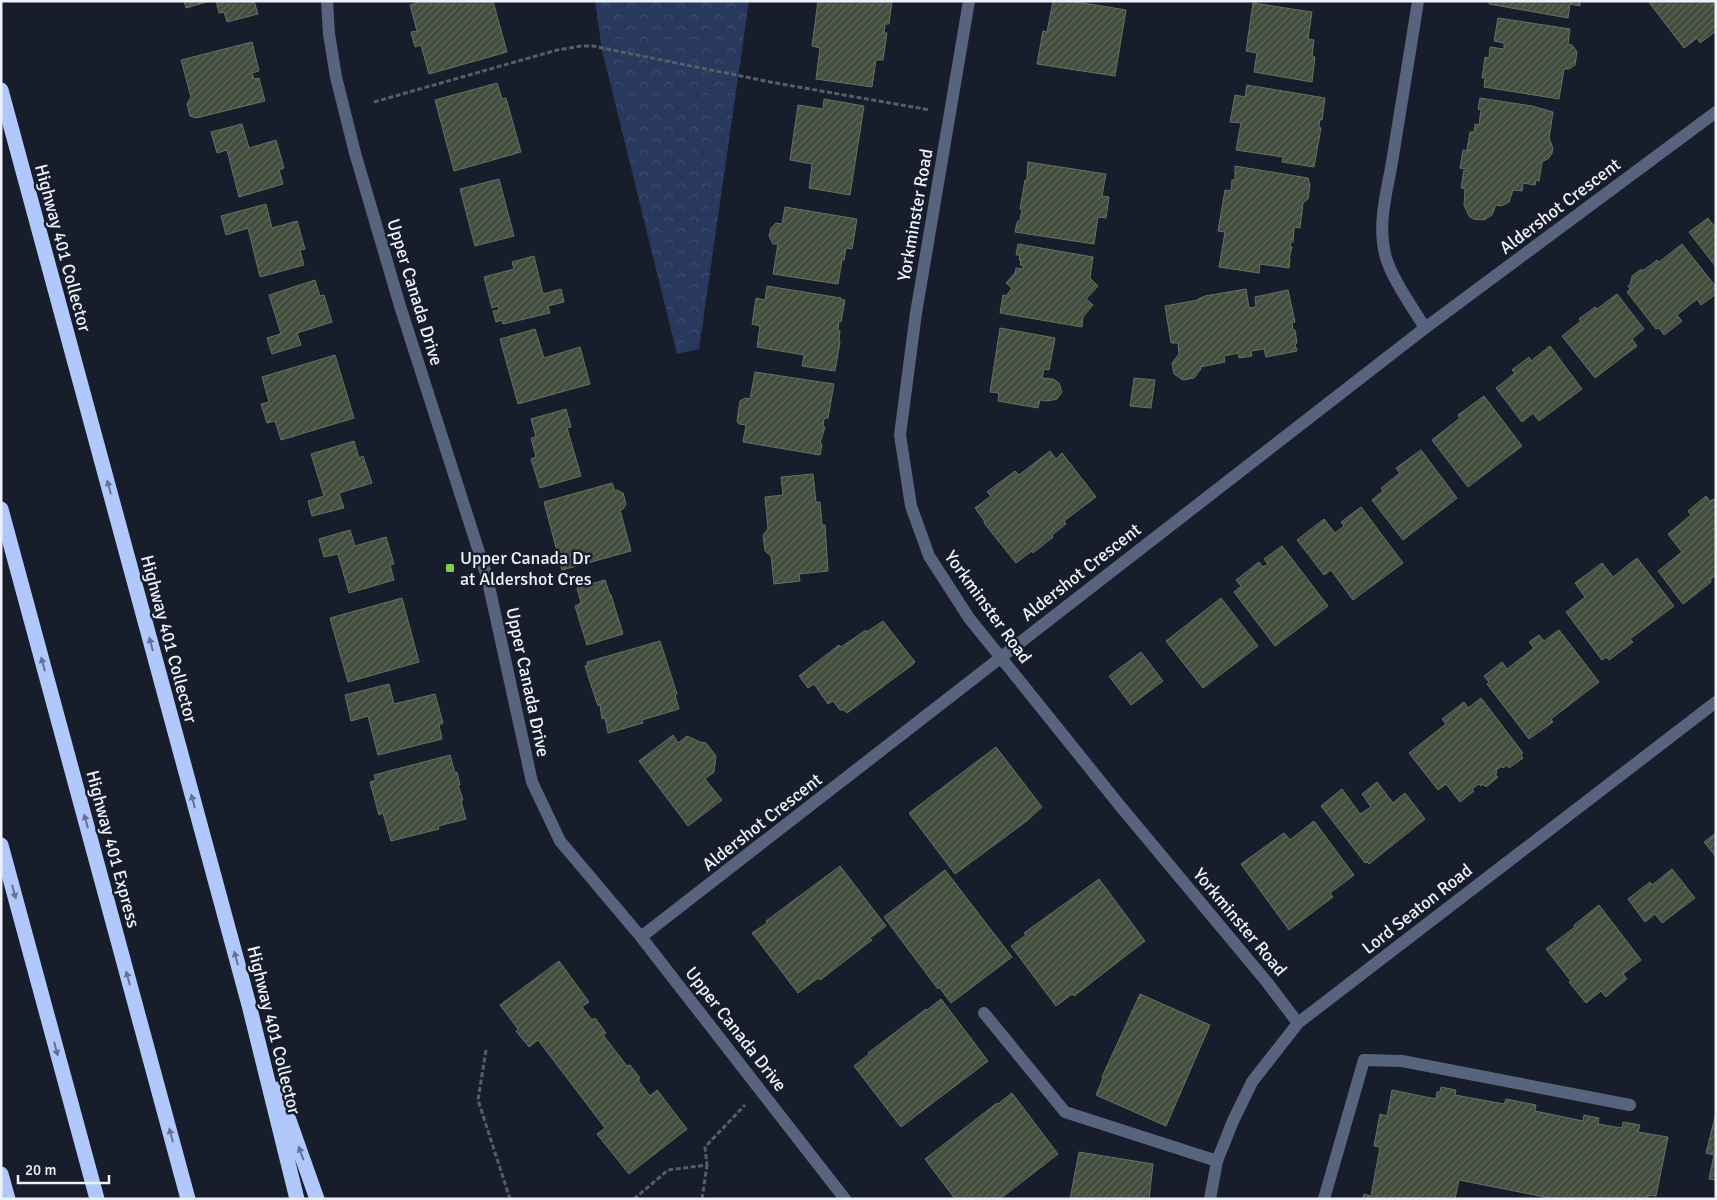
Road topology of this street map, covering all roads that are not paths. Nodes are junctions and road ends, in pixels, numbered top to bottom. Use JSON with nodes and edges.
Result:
{"nodes":[{"id":1,"x":327,"y":1,"type":"edge"},
{"id":2,"x":969,"y":1,"type":"edge"},
{"id":3,"x":1418,"y":1,"type":"edge"},
{"id":4,"x":1,"y":90,"type":"edge"},
{"id":5,"x":1716,"y":112,"type":"edge"},
{"id":6,"x":1425,"y":328,"type":"junction"},
{"id":7,"x":1,"y":509,"type":"edge"},
{"id":8,"x":1001,"y":656,"type":"junction"},
{"id":9,"x":1716,"y":702,"type":"edge"},
{"id":10,"x":1,"y":845,"type":"edge"},
{"id":11,"x":641,"y":937,"type":"junction"},
{"id":12,"x":249,"y":1005,"type":"junction"},
{"id":13,"x":984,"y":1013,"type":"dead end"},
{"id":14,"x":1298,"y":1023,"type":"junction"},
{"id":15,"x":1630,"y":1105,"type":"dead end"},
{"id":16,"x":1217,"y":1161,"type":"junction"},
{"id":17,"x":1,"y":1174,"type":"edge"},
{"id":18,"x":8,"y":1199,"type":"edge"},
{"id":19,"x":97,"y":1199,"type":"edge"},
{"id":20,"x":188,"y":1199,"type":"edge"},
{"id":21,"x":297,"y":1199,"type":"edge"},
{"id":22,"x":317,"y":1199,"type":"edge"},
{"id":23,"x":845,"y":1199,"type":"edge"},
{"id":24,"x":1210,"y":1199,"type":"edge"},
{"id":25,"x":1324,"y":1199,"type":"edge"}],
"edges":[{"from":1,"to":11,"type":"street","name":"Upper Canada Drive"},
{"from":2,"to":8,"type":"street","name":"Yorkminster Road"},
{"from":3,"to":6,"type":"street"},
{"from":12,"to":4,"type":"highway","name":"Highway 401 Collector","one_way":true},
{"from":5,"to":6,"type":"street","name":"Aldershot Crescent"},
{"from":6,"to":8,"type":"street","name":"Aldershot Crescent"},
{"from":20,"to":7,"type":"highway","name":"Highway 401 Express","one_way":true},
{"from":8,"to":11,"type":"street","name":"Aldershot Crescent"},
{"from":8,"to":14,"type":"street","name":"Yorkminster Road"},
{"from":9,"to":14,"type":"street","name":"Lord Seaton Road"},
{"from":10,"to":19,"type":"highway","one_way":true},
{"from":11,"to":23,"type":"street","name":"Upper Canada Drive"},
{"from":12,"to":21,"type":"highway","name":"Highway 401 Collector"},
{"from":22,"to":12,"type":"highway","one_way":true},
{"from":13,"to":16,"type":"street"},
{"from":14,"to":16,"type":"street","name":"Lord Seaton Road"},
{"from":15,"to":25,"type":"street"},
{"from":16,"to":24,"type":"street","name":"Lord Seaton Road"},
{"from":17,"to":18,"type":"highway"}]}
